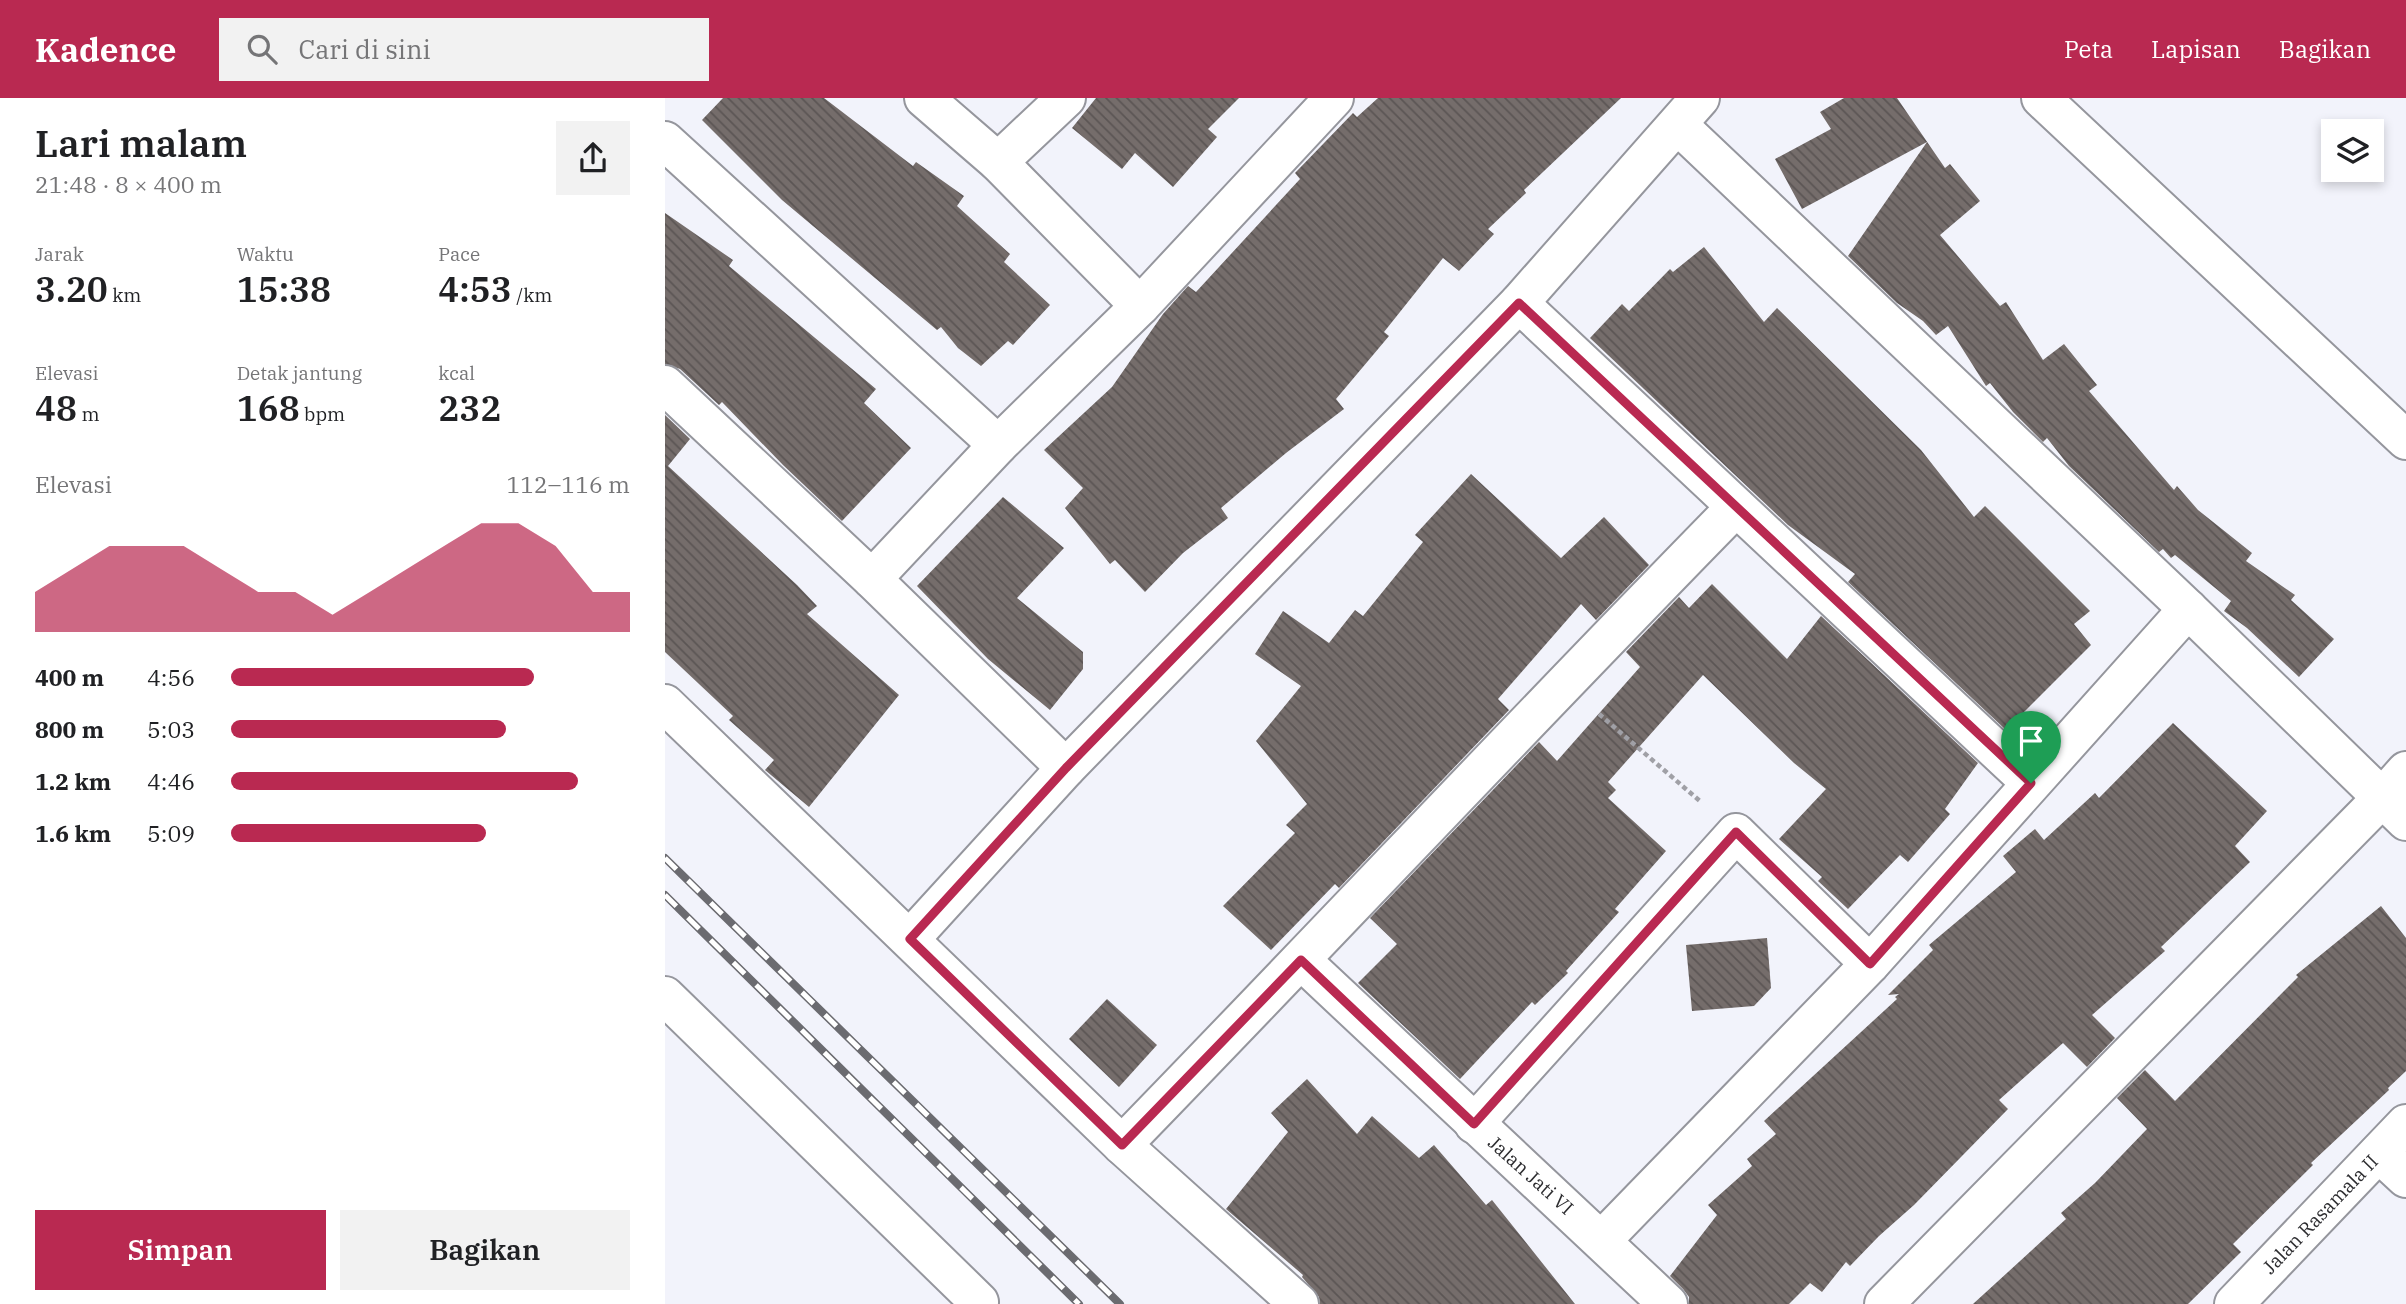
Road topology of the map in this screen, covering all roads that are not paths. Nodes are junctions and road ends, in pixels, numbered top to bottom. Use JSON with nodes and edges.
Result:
{"nodes":[{"id":1,"x":924,"y":98,"type":"edge"},
{"id":2,"x":1066,"y":98,"type":"edge"},
{"id":3,"x":1335,"y":98,"type":"edge"},
{"id":4,"x":2041,"y":98,"type":"edge"},
{"id":5,"x":1689,"y":111,"type":"edge"},
{"id":6,"x":665,"y":141,"type":"edge"},
{"id":7,"x":998,"y":162,"type":"junction"},
{"id":8,"x":1519,"y":303,"type":"junction"},
{"id":9,"x":1140,"y":306,"type":"junction"},
{"id":10,"x":665,"y":386,"type":"edge"},
{"id":11,"x":2406,"y":440,"type":"edge"},
{"id":12,"x":998,"y":446,"type":"junction"},
{"id":13,"x":1736,"y":507,"type":"junction"},
{"id":14,"x":873,"y":579,"type":"junction"},
{"id":15,"x":2188,"y":609,"type":"junction"},
{"id":16,"x":665,"y":705,"type":"edge"},
{"id":17,"x":1066,"y":768,"type":"junction"},
{"id":18,"x":2031,"y":783,"type":"junction"},
{"id":19,"x":2398,"y":797,"type":"edge"},
{"id":20,"x":910,"y":939,"type":"junction"},
{"id":21,"x":1301,"y":960,"type":"junction"},
{"id":22,"x":1870,"y":964,"type":"junction"},
{"id":23,"x":665,"y":996,"type":"edge"},
{"id":24,"x":1474,"y":1124,"type":"junction"},
{"id":25,"x":2406,"y":1124,"type":"edge"},
{"id":26,"x":1122,"y":1145,"type":"junction"},
{"id":27,"x":2379,"y":1153,"type":"junction"},
{"id":28,"x":2406,"y":1178,"type":"edge"},
{"id":29,"x":1602,"y":1240,"type":"junction"},
{"id":30,"x":978,"y":1304,"type":"edge"},
{"id":31,"x":1299,"y":1304,"type":"edge"},
{"id":32,"x":1668,"y":1304,"type":"edge"},
{"id":33,"x":1884,"y":1304,"type":"edge"},
{"id":34,"x":2234,"y":1304,"type":"edge"}],
"edges":[{"from":1,"to":7,"type":"street"},
{"from":2,"to":7,"type":"street"},
{"from":3,"to":9,"type":"street"},
{"from":4,"to":11,"type":"street"},
{"from":5,"to":8,"type":"street"},
{"from":5,"to":15,"type":"street"},
{"from":6,"to":12,"type":"street"},
{"from":7,"to":9,"type":"street"},
{"from":8,"to":13,"type":"street"},
{"from":8,"to":17,"type":"street"},
{"from":9,"to":12,"type":"street"},
{"from":10,"to":14,"type":"street"},
{"from":12,"to":14,"type":"street"},
{"from":13,"to":18,"type":"street"},
{"from":13,"to":21,"type":"street"},
{"from":14,"to":17,"type":"street"},
{"from":15,"to":18,"type":"street"},
{"from":15,"to":19,"type":"street"},
{"from":16,"to":20,"type":"street"},
{"from":17,"to":20,"type":"street"},
{"from":18,"to":22,"type":"street"},
{"from":19,"to":33,"type":"street"},
{"from":20,"to":26,"type":"street"},
{"from":21,"to":24,"type":"street","name":"Jalan Jati VI"},
{"from":21,"to":26,"type":"street"},
{"from":22,"to":24,"type":"street"},
{"from":22,"to":29,"type":"street"},
{"from":23,"to":30,"type":"street"},
{"from":24,"to":29,"type":"street","name":"Jalan Jati VI"},
{"from":25,"to":27,"type":"street","name":"Jalan Rasamala II"},
{"from":26,"to":31,"type":"street"},
{"from":27,"to":28,"type":"street"},
{"from":27,"to":34,"type":"street","name":"Jalan Rasamala II"},
{"from":29,"to":32,"type":"street","name":"Jalan Jati VI"}]}
